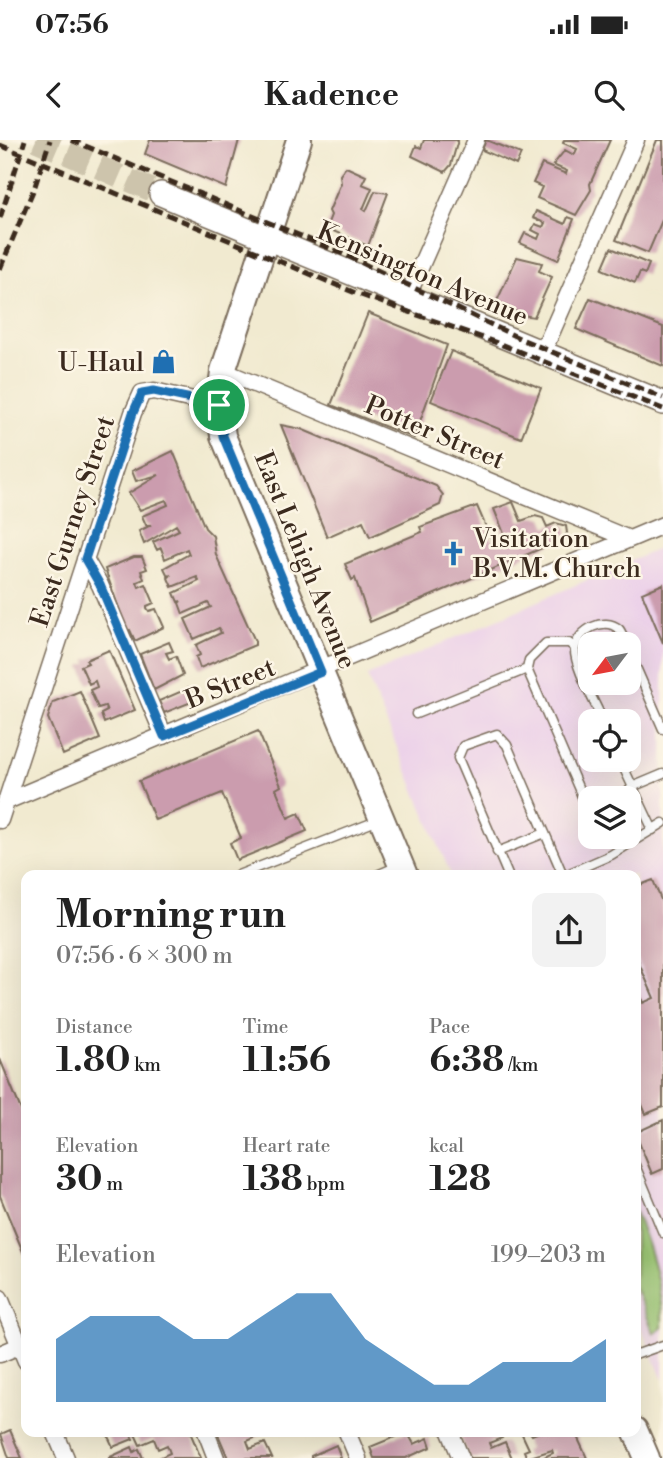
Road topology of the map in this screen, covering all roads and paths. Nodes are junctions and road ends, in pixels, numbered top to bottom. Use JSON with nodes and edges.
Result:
{"nodes":[{"id":1,"x":299,"y":140,"type":"edge"},
{"id":2,"x":475,"y":140,"type":"edge"},
{"id":3,"x":636,"y":140,"type":"edge"},
{"id":4,"x":161,"y":194,"type":"tunnel mouth"},
{"id":5,"x":268,"y":237,"type":"junction"},
{"id":6,"x":408,"y":295,"type":"junction"},
{"id":7,"x":542,"y":354,"type":"junction"},
{"id":8,"x":223,"y":371,"type":"junction"},
{"id":9,"x":663,"y":403,"type":"edge"},
{"id":10,"x":219,"y":405,"type":"junction"},
{"id":11,"x":663,"y":525,"type":"edge"},
{"id":12,"x":629,"y":539,"type":"junction"},
{"id":13,"x":85,"y":559,"type":"junction"},
{"id":14,"x":586,"y":632,"type":"edge"},
{"id":15,"x":621,"y":632,"type":"edge"},
{"id":16,"x":578,"y":641,"type":"edge"},
{"id":17,"x":575,"y":648,"type":"junction"},
{"id":18,"x":527,"y":669,"type":"junction"},
{"id":19,"x":321,"y":672,"type":"junction"},
{"id":20,"x":641,"y":679,"type":"edge"},
{"id":21,"x":598,"y":709,"type":"edge"},
{"id":22,"x":416,"y":714,"type":"dead end"},
{"id":23,"x":663,"y":729,"type":"edge"},
{"id":24,"x":164,"y":736,"type":"junction"},
{"id":25,"x":663,"y":774,"type":"edge"},
{"id":26,"x":634,"y":786,"type":"edge"},
{"id":27,"x":578,"y":787,"type":"edge"},
{"id":28,"x":7,"y":802,"type":"junction"},
{"id":29,"x":641,"y":805,"type":"edge"},
{"id":30,"x":382,"y":818,"type":"junction"},
{"id":31,"x":0,"y":820,"type":"edge"},
{"id":32,"x":663,"y":823,"type":"edge"},
{"id":33,"x":653,"y":830,"type":"junction"},
{"id":34,"x":545,"y":833,"type":"junction"},
{"id":35,"x":497,"y":852,"type":"junction"},
{"id":36,"x":251,"y":870,"type":"edge"},
{"id":37,"x":402,"y":870,"type":"edge"},
{"id":38,"x":506,"y":870,"type":"edge"},
{"id":39,"x":562,"y":870,"type":"edge"},
{"id":40,"x":576,"y":870,"type":"edge"},
{"id":41,"x":641,"y":1177,"type":"edge"},
{"id":42,"x":660,"y":1215,"type":"edge"},
{"id":43,"x":663,"y":1233,"type":"edge"},
{"id":44,"x":0,"y":1298,"type":"edge"},
{"id":45,"x":21,"y":1344,"type":"edge"},
{"id":46,"x":663,"y":1345,"type":"edge"},
{"id":47,"x":21,"y":1350,"type":"edge"},
{"id":48,"x":641,"y":1353,"type":"edge"},
{"id":49,"x":0,"y":1354,"type":"edge"},
{"id":50,"x":57,"y":1437,"type":"edge"},
{"id":51,"x":207,"y":1437,"type":"edge"},
{"id":52,"x":349,"y":1437,"type":"edge"},
{"id":53,"x":452,"y":1437,"type":"edge"},
{"id":54,"x":638,"y":1437,"type":"edge"},
{"id":55,"x":66,"y":1458,"type":"edge"},
{"id":56,"x":216,"y":1458,"type":"edge"},
{"id":57,"x":359,"y":1458,"type":"edge"},
{"id":58,"x":461,"y":1458,"type":"edge"},
{"id":59,"x":647,"y":1458,"type":"edge"}],
"edges":[{"from":1,"to":5,"type":"main road","name":"East Lehigh Avenue"},
{"from":2,"to":6,"type":"street"},
{"from":3,"to":7,"type":"street"},
{"from":4,"to":5,"type":"street","name":"Kensington Avenue"},
{"from":5,"to":6,"type":"street","name":"Kensington Avenue"},
{"from":5,"to":8,"type":"main road","name":"East Lehigh Avenue"},
{"from":6,"to":7,"type":"street","name":"Kensington Avenue"},
{"from":7,"to":9,"type":"street","name":"Kensington Avenue"},
{"from":8,"to":10,"type":"main road","name":"East Lehigh Avenue"},
{"from":8,"to":12,"type":"street","name":"Potter Street"},
{"from":10,"to":13,"type":"street","name":"East Gurney Street"},
{"from":10,"to":19,"type":"main road","name":"East Lehigh Avenue"},
{"from":11,"to":12,"type":"street","name":"B Street"},
{"from":12,"to":19,"type":"street","name":"B Street"},
{"from":13,"to":24,"type":"street"},
{"from":13,"to":28,"type":"street","name":"East Gurney Street"},
{"from":14,"to":15,"type":"lane"},
{"from":16,"to":17,"type":"lane"},
{"from":17,"to":18,"type":"lane"},
{"from":17,"to":21,"type":"lane"},
{"from":18,"to":22,"type":"lane"},
{"from":18,"to":27,"type":"lane"},
{"from":19,"to":24,"type":"street","name":"B Street"},
{"from":19,"to":30,"type":"main road","name":"East Lehigh Avenue"},
{"from":20,"to":23,"type":"lane"},
{"from":24,"to":28,"type":"street","name":"B Street"},
{"from":25,"to":26,"type":"lane"},
{"from":28,"to":31,"type":"street","name":"East Gurney Street"},
{"from":29,"to":33,"type":"lane"},
{"from":30,"to":36,"type":"lane"},
{"from":30,"to":37,"type":"main road","name":"East Lehigh Avenue"},
{"from":32,"to":33,"type":"lane"},
{"from":33,"to":40,"type":"lane"},
{"from":34,"to":35,"type":"lane"},
{"from":34,"to":35,"type":"lane"},
{"from":34,"to":39,"type":"lane"},
{"from":35,"to":38,"type":"lane"},
{"from":41,"to":42,"type":"lane"},
{"from":42,"to":43,"type":"lane"},
{"from":44,"to":45,"type":"street"},
{"from":46,"to":48,"type":"lane"},
{"from":47,"to":49,"type":"street"},
{"from":50,"to":55,"type":"street"},
{"from":51,"to":56,"type":"street"},
{"from":52,"to":57,"type":"street"},
{"from":53,"to":58,"type":"street"},
{"from":54,"to":59,"type":"main road"}]}
